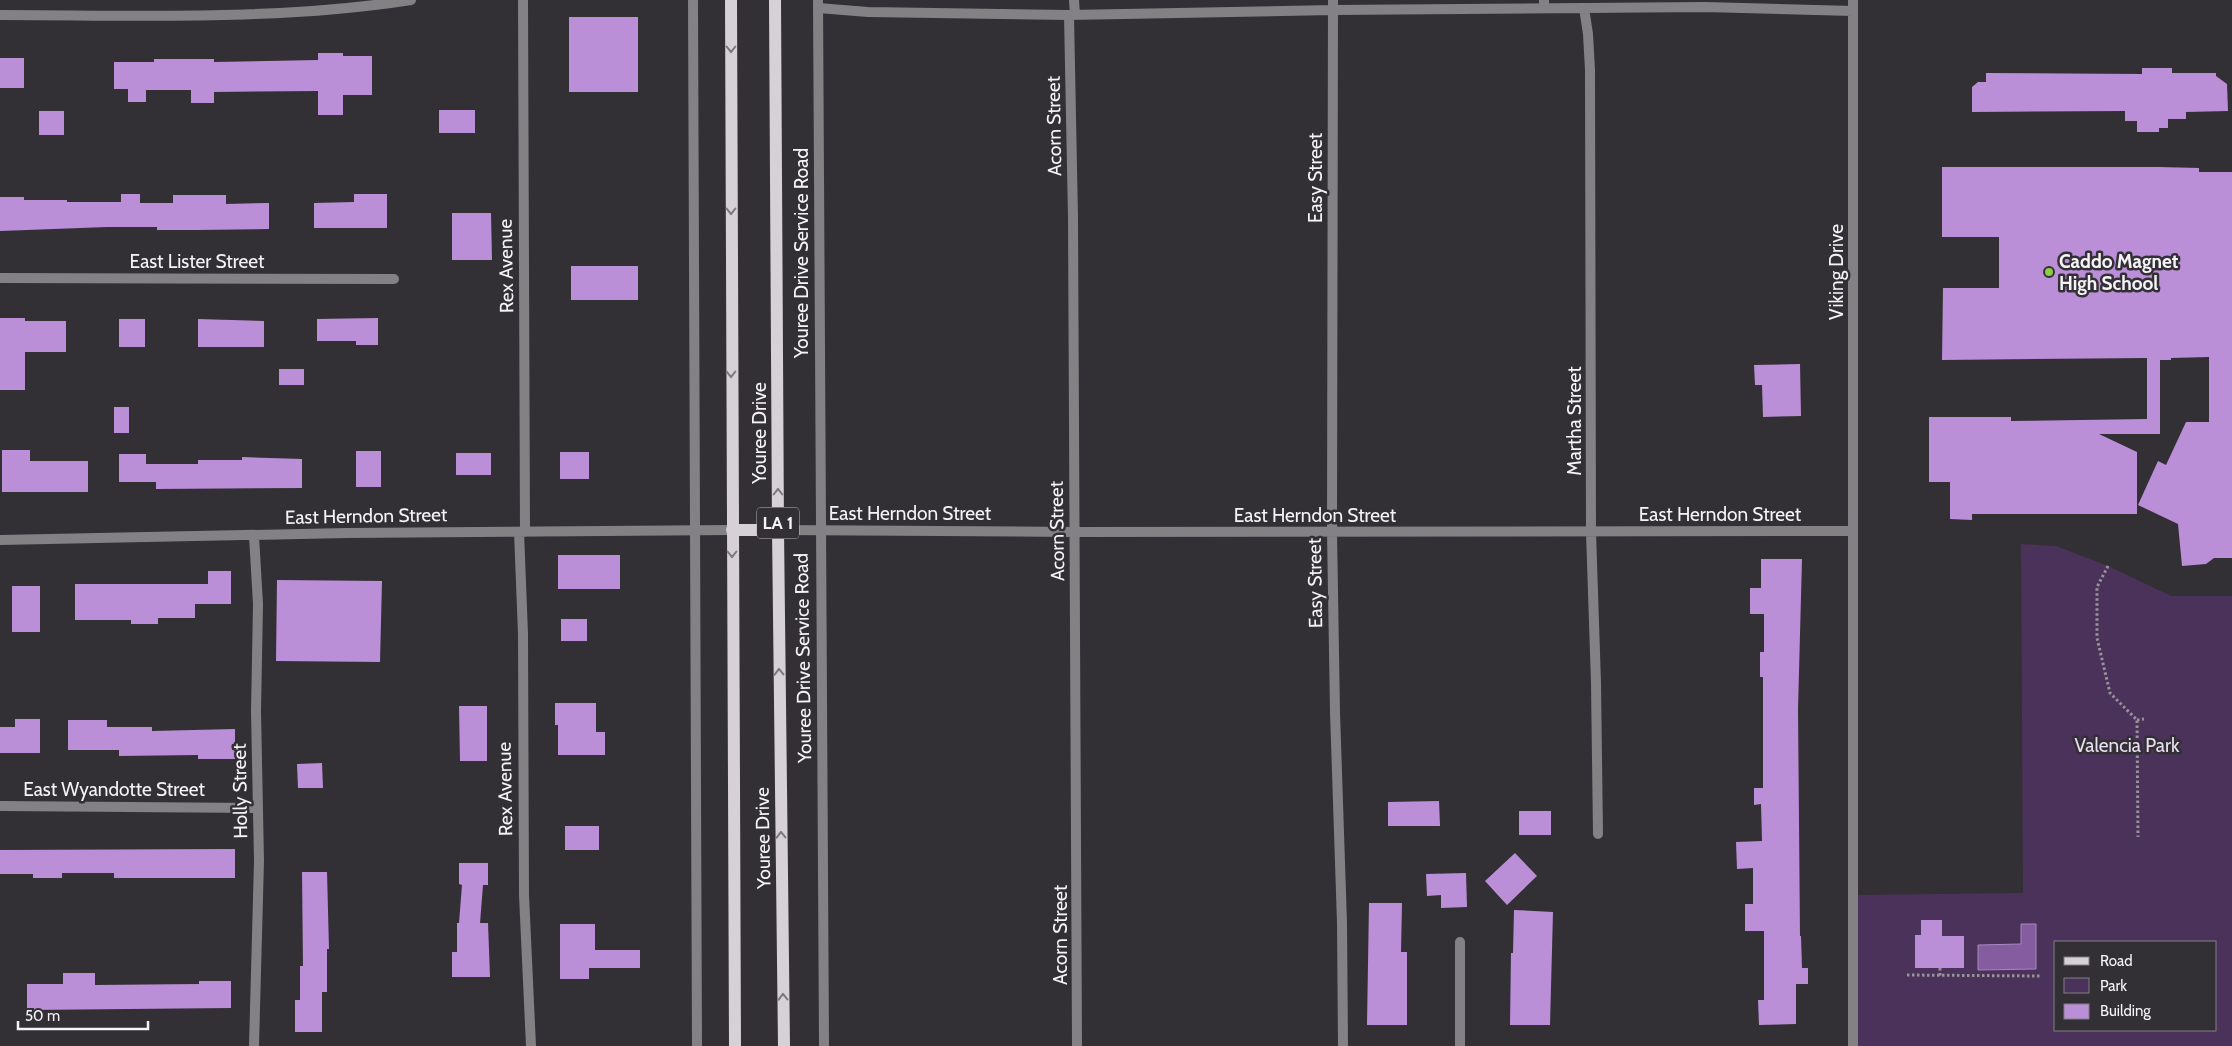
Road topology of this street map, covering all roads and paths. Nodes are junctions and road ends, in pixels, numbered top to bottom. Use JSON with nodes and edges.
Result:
{"nodes":[{"id":1,"x":411,"y":0,"type":"edge"},
{"id":2,"x":519,"y":0,"type":"edge"},
{"id":3,"x":693,"y":0,"type":"edge"},
{"id":4,"x":731,"y":0,"type":"edge"},
{"id":5,"x":776,"y":0,"type":"edge"},
{"id":6,"x":1074,"y":0,"type":"edge"},
{"id":7,"x":1853,"y":0,"type":"edge"},
{"id":8,"x":818,"y":4,"type":"edge"},
{"id":9,"x":1544,"y":4,"type":"edge"},
{"id":10,"x":1636,"y":4,"type":"edge"},
{"id":11,"x":1333,"y":5,"type":"edge"},
{"id":12,"x":1584,"y":8,"type":"junction"},
{"id":13,"x":1853,"y":11,"type":"junction"},
{"id":14,"x":0,"y":15,"type":"edge"},
{"id":15,"x":1072,"y":15,"type":"junction"},
{"id":16,"x":0,"y":278,"type":"edge"},
{"id":17,"x":394,"y":279,"type":"dead end"},
{"id":18,"x":695,"y":530,"type":"junction"},
{"id":19,"x":732,"y":530,"type":"junction"},
{"id":20,"x":778,"y":530,"type":"junction"},
{"id":21,"x":819,"y":530,"type":"junction"},
{"id":22,"x":1853,"y":531,"type":"junction"},
{"id":23,"x":522,"y":532,"type":"junction"},
{"id":24,"x":1074,"y":532,"type":"junction"},
{"id":25,"x":1332,"y":532,"type":"junction"},
{"id":26,"x":1591,"y":532,"type":"junction"},
{"id":27,"x":254,"y":536,"type":"junction"},
{"id":28,"x":0,"y":540,"type":"edge"},
{"id":29,"x":2108,"y":566,"type":"dead end"},
{"id":30,"x":2144,"y":719,"type":"dead end"},
{"id":31,"x":2137,"y":720,"type":"junction"},
{"id":32,"x":0,"y":806,"type":"edge"},
{"id":33,"x":258,"y":808,"type":"junction"},
{"id":34,"x":1598,"y":834,"type":"dead end"},
{"id":35,"x":2138,"y":837,"type":"dead end"},
{"id":36,"x":1460,"y":942,"type":"dead end"},
{"id":37,"x":1940,"y":968,"type":"dead end"},
{"id":38,"x":1908,"y":975,"type":"dead end"},
{"id":39,"x":1940,"y":976,"type":"junction"},
{"id":40,"x":2041,"y":976,"type":"dead end"},
{"id":41,"x":254,"y":1046,"type":"edge"},
{"id":42,"x":531,"y":1046,"type":"edge"},
{"id":43,"x":698,"y":1046,"type":"edge"},
{"id":44,"x":735,"y":1046,"type":"edge"},
{"id":45,"x":784,"y":1046,"type":"edge"},
{"id":46,"x":824,"y":1046,"type":"edge"},
{"id":47,"x":1077,"y":1046,"type":"edge"},
{"id":48,"x":1342,"y":1046,"type":"edge"},
{"id":49,"x":1460,"y":1046,"type":"edge"},
{"id":50,"x":1853,"y":1046,"type":"edge"}],
"edges":[{"from":1,"to":14,"type":"street"},
{"from":2,"to":23,"type":"street","name":"Rex Avenue"},
{"from":3,"to":18,"type":"street"},
{"from":4,"to":19,"type":"main road","name":"Youree Drive","number":"LA 1","one_way":true},
{"from":20,"to":5,"type":"main road","name":"Youree Drive","number":"LA 1","one_way":true},
{"from":6,"to":15,"type":"street","name":"Acorn Street"},
{"from":7,"to":13,"type":"street","name":"Viking Drive"},
{"from":8,"to":15,"type":"street"},
{"from":8,"to":21,"type":"street","name":"Youree Drive Service Road"},
{"from":9,"to":11,"type":"street"},
{"from":9,"to":12,"type":"street"},
{"from":10,"to":12,"type":"street"},
{"from":10,"to":13,"type":"street"},
{"from":11,"to":15,"type":"street"},
{"from":11,"to":25,"type":"street","name":"Easy Street"},
{"from":12,"to":26,"type":"street","name":"Martha Street"},
{"from":13,"to":22,"type":"street","name":"Viking Drive"},
{"from":15,"to":24,"type":"street","name":"Acorn Street"},
{"from":16,"to":17,"type":"street","name":"East Lister Street"},
{"from":18,"to":19,"type":"street","name":"East Herndon Street"},
{"from":18,"to":23,"type":"street","name":"East Herndon Street"},
{"from":18,"to":43,"type":"street"},
{"from":19,"to":20,"type":"main road"},
{"from":19,"to":44,"type":"main road","name":"Youree Drive","number":"LA 1","one_way":true},
{"from":20,"to":21,"type":"street","name":"East Herndon Street"},
{"from":45,"to":20,"type":"main road","name":"Youree Drive","number":"LA 1","one_way":true},
{"from":21,"to":24,"type":"street","name":"East Herndon Street"},
{"from":21,"to":46,"type":"street","name":"Youree Drive Service Road"},
{"from":22,"to":26,"type":"street","name":"East Herndon Street"},
{"from":22,"to":50,"type":"street","name":"Viking Drive"},
{"from":23,"to":27,"type":"street","name":"East Herndon Street"},
{"from":23,"to":42,"type":"street","name":"Rex Avenue"},
{"from":24,"to":25,"type":"street","name":"East Herndon Street"},
{"from":24,"to":47,"type":"street","name":"Acorn Street"},
{"from":25,"to":26,"type":"street","name":"East Herndon Street"},
{"from":25,"to":48,"type":"street","name":"Easy Street"},
{"from":26,"to":34,"type":"street","name":"Martha Street"},
{"from":27,"to":28,"type":"street","name":"East Herndon Street"},
{"from":27,"to":33,"type":"street","name":"Holly Street"},
{"from":29,"to":31,"type":"path"},
{"from":30,"to":31,"type":"path"},
{"from":31,"to":35,"type":"path"},
{"from":32,"to":33,"type":"street","name":"East Wyandotte Street"},
{"from":33,"to":41,"type":"street","name":"Holly Street"},
{"from":36,"to":49,"type":"street"},
{"from":37,"to":39,"type":"path"},
{"from":38,"to":39,"type":"path"},
{"from":39,"to":40,"type":"path"}]}
